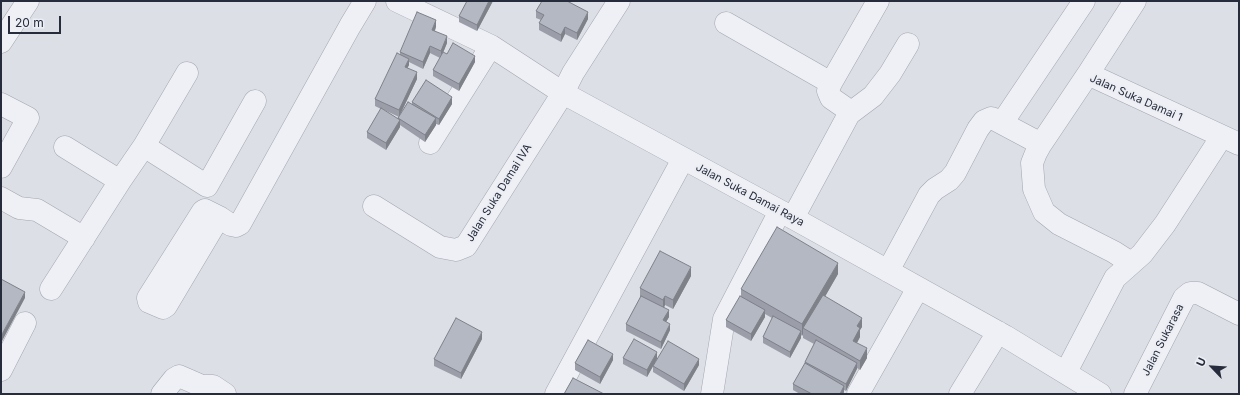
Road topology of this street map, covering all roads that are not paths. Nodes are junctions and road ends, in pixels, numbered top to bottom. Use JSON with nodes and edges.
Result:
{"nodes":[{"id":1,"x":28,"y":1,"type":"edge"},
{"id":2,"x":365,"y":1,"type":"edge"},
{"id":3,"x":397,"y":1,"type":"edge"},
{"id":4,"x":619,"y":1,"type":"edge"},
{"id":5,"x":878,"y":1,"type":"edge"},
{"id":6,"x":1084,"y":1,"type":"edge"},
{"id":7,"x":1134,"y":1,"type":"edge"},
{"id":8,"x":726,"y":23,"type":"dead end"},
{"id":9,"x":1,"y":42,"type":"edge"},
{"id":10,"x":908,"y":44,"type":"dead end"},
{"id":11,"x":491,"y":46,"type":"junction"},
{"id":12,"x":187,"y":73,"type":"dead end"},
{"id":13,"x":1088,"y":74,"type":"junction"},
{"id":14,"x":831,"y":83,"type":"junction"},
{"id":15,"x":563,"y":93,"type":"junction"},
{"id":16,"x":255,"y":101,"type":"dead end"},
{"id":17,"x":1,"y":104,"type":"edge"},
{"id":18,"x":849,"y":114,"type":"junction"},
{"id":19,"x":1002,"y":123,"type":"junction"},
{"id":20,"x":1231,"y":140,"type":"edge"},
{"id":21,"x":430,"y":143,"type":"dead end"},
{"id":22,"x":1041,"y":144,"type":"junction"},
{"id":23,"x":144,"y":146,"type":"junction"},
{"id":24,"x":64,"y":147,"type":"dead end"},
{"id":25,"x":683,"y":159,"type":"junction"},
{"id":26,"x":1,"y":167,"type":"edge"},
{"id":27,"x":120,"y":181,"type":"junction"},
{"id":28,"x":1,"y":198,"type":"edge"},
{"id":29,"x":374,"y":206,"type":"dead end"},
{"id":30,"x":787,"y":215,"type":"junction"},
{"id":31,"x":219,"y":217,"type":"dead end"},
{"id":32,"x":84,"y":238,"type":"junction"},
{"id":33,"x":1131,"y":263,"type":"junction"},
{"id":34,"x":888,"y":271,"type":"junction"},
{"id":35,"x":918,"y":288,"type":"junction"},
{"id":36,"x":52,"y":289,"type":"dead end"},
{"id":37,"x":1239,"y":314,"type":"edge"},
{"id":38,"x":25,"y":323,"type":"dead end"},
{"id":39,"x":1002,"y":334,"type":"junction"},
{"id":40,"x":1,"y":370,"type":"edge"},
{"id":41,"x":1066,"y":372,"type":"junction"},
{"id":42,"x":198,"y":390,"type":"edge"},
{"id":43,"x":162,"y":394,"type":"edge"},
{"id":44,"x":225,"y":394,"type":"edge"},
{"id":45,"x":556,"y":394,"type":"edge"},
{"id":46,"x":712,"y":394,"type":"edge"},
{"id":47,"x":859,"y":394,"type":"edge"},
{"id":48,"x":960,"y":394,"type":"edge"},
{"id":49,"x":970,"y":394,"type":"edge"},
{"id":50,"x":1100,"y":394,"type":"edge"},
{"id":51,"x":1135,"y":394,"type":"edge"}],
"edges":[{"from":1,"to":9,"type":"street"},
{"from":2,"to":31,"type":"street"},
{"from":3,"to":11,"type":"street","name":"Jalan Suka Damai Raya"},
{"from":4,"to":15,"type":"street","name":"Jalan Suka Damai IVA"},
{"from":5,"to":14,"type":"street"},
{"from":6,"to":19,"type":"street"},
{"from":7,"to":13,"type":"street"},
{"from":8,"to":14,"type":"street"},
{"from":10,"to":18,"type":"street"},
{"from":11,"to":15,"type":"street","name":"Jalan Suka Damai Raya"},
{"from":11,"to":21,"type":"street"},
{"from":12,"to":23,"type":"street"},
{"from":13,"to":20,"type":"street","name":"Jalan Suka Damai 1"},
{"from":13,"to":22,"type":"street","name":"Jalan Suka Damai 1"},
{"from":14,"to":18,"type":"street"},
{"from":15,"to":25,"type":"street","name":"Jalan Suka Damai Raya"},
{"from":15,"to":29,"type":"street","name":"Jalan Suka Damai IVA"},
{"from":16,"to":23,"type":"street"},
{"from":17,"to":26,"type":"street"},
{"from":18,"to":30,"type":"street"},
{"from":19,"to":22,"type":"street"},
{"from":19,"to":34,"type":"street"},
{"from":20,"to":33,"type":"street"},
{"from":22,"to":33,"type":"street","name":"Jalan Suka Damai 1"},
{"from":23,"to":27,"type":"street"},
{"from":24,"to":27,"type":"street"},
{"from":25,"to":30,"type":"street","name":"Jalan Suka Damai Raya"},
{"from":25,"to":45,"type":"street"},
{"from":27,"to":32,"type":"street"},
{"from":28,"to":32,"type":"street"},
{"from":30,"to":34,"type":"street","name":"Jalan Suka Damai Raya"},
{"from":30,"to":46,"type":"street"},
{"from":32,"to":36,"type":"street"},
{"from":33,"to":41,"type":"street"},
{"from":34,"to":35,"type":"street","name":"Jalan Suka Damai Raya"},
{"from":35,"to":39,"type":"street","name":"Jalan Suka Damai Raya"},
{"from":35,"to":47,"type":"street"},
{"from":37,"to":51,"type":"street","name":"Jalan Sukarasa"},
{"from":38,"to":40,"type":"street"},
{"from":39,"to":41,"type":"street","name":"Jalan Suka Damai Raya"},
{"from":39,"to":48,"type":"street"},
{"from":39,"to":49,"type":"street"},
{"from":41,"to":50,"type":"street","name":"Jalan Suka Damai Raya"},
{"from":42,"to":43,"type":"street"},
{"from":42,"to":44,"type":"street"}]}
